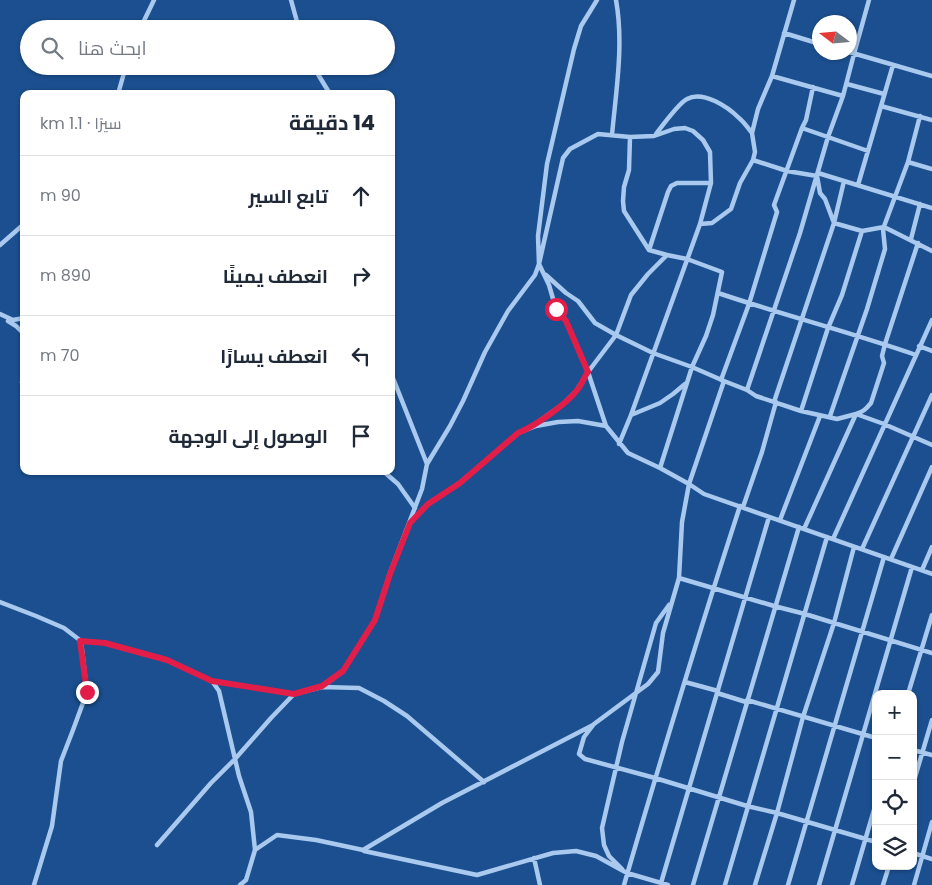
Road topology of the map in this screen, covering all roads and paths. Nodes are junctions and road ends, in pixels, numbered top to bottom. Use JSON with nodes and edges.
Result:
{"nodes":[{"id":1,"x":154,"y":0,"type":"edge"},
{"id":2,"x":291,"y":0,"type":"edge"},
{"id":3,"x":598,"y":0,"type":"edge"},
{"id":4,"x":616,"y":0,"type":"edge"},
{"id":5,"x":794,"y":0,"type":"edge"},
{"id":6,"x":869,"y":0,"type":"edge"},
{"id":7,"x":144,"y":20,"type":"edge"},
{"id":8,"x":296,"y":20,"type":"edge"},
{"id":9,"x":784,"y":33,"type":"junction"},
{"id":10,"x":857,"y":37,"type":"edge"},
{"id":11,"x":812,"y":42,"type":"edge"},
{"id":12,"x":857,"y":54,"type":"edge"},
{"id":13,"x":851,"y":60,"type":"edge"},
{"id":14,"x":893,"y":65,"type":"junction"},
{"id":15,"x":123,"y":75,"type":"edge"},
{"id":16,"x":318,"y":75,"type":"edge"},
{"id":17,"x":772,"y":76,"type":"junction"},
{"id":18,"x":932,"y":76,"type":"edge"},
{"id":19,"x":121,"y":82,"type":"junction"},
{"id":20,"x":847,"y":84,"type":"junction"},
{"id":21,"x":813,"y":87,"type":"junction"},
{"id":22,"x":116,"y":90,"type":"edge"},
{"id":23,"x":119,"y":90,"type":"edge"},
{"id":24,"x":327,"y":90,"type":"edge"},
{"id":25,"x":884,"y":94,"type":"junction"},
{"id":26,"x":843,"y":96,"type":"junction"},
{"id":27,"x":881,"y":106,"type":"junction"},
{"id":28,"x":920,"y":116,"type":"junction"},
{"id":29,"x":932,"y":120,"type":"edge"},
{"id":30,"x":802,"y":128,"type":"junction"},
{"id":31,"x":752,"y":133,"type":"junction"},
{"id":32,"x":612,"y":135,"type":"junction"},
{"id":33,"x":654,"y":136,"type":"junction"},
{"id":34,"x":828,"y":136,"type":"junction"},
{"id":35,"x":630,"y":137,"type":"junction"},
{"id":36,"x":868,"y":150,"type":"junction"},
{"id":37,"x":753,"y":160,"type":"junction"},
{"id":38,"x":908,"y":162,"type":"junction"},
{"id":39,"x":932,"y":169,"type":"edge"},
{"id":40,"x":787,"y":170,"type":"junction"},
{"id":41,"x":818,"y":174,"type":"junction"},
{"id":42,"x":844,"y":181,"type":"junction"},
{"id":43,"x":711,"y":183,"type":"junction"},
{"id":44,"x":858,"y":185,"type":"junction"},
{"id":45,"x":896,"y":196,"type":"junction"},
{"id":46,"x":920,"y":204,"type":"junction"},
{"id":47,"x":932,"y":208,"type":"edge"},
{"id":48,"x":834,"y":223,"type":"junction"},
{"id":49,"x":700,"y":224,"type":"junction"},
{"id":50,"x":884,"y":227,"type":"junction"},
{"id":51,"x":20,"y":228,"type":"edge"},
{"id":52,"x":862,"y":231,"type":"junction"},
{"id":53,"x":911,"y":239,"type":"junction"},
{"id":54,"x":918,"y":243,"type":"junction"},
{"id":55,"x":0,"y":245,"type":"edge"},
{"id":56,"x":648,"y":250,"type":"junction"},
{"id":57,"x":932,"y":251,"type":"edge"},
{"id":58,"x":667,"y":255,"type":"junction"},
{"id":59,"x":687,"y":259,"type":"junction"},
{"id":60,"x":540,"y":264,"type":"junction"},
{"id":61,"x":545,"y":274,"type":"junction"},
{"id":62,"x":718,"y":293,"type":"junction"},
{"id":63,"x":749,"y":304,"type":"junction"},
{"id":64,"x":774,"y":311,"type":"junction"},
{"id":65,"x":0,"y":314,"type":"edge"},
{"id":66,"x":20,"y":319,"type":"edge"},
{"id":67,"x":802,"y":320,"type":"junction"},
{"id":68,"x":932,"y":320,"type":"edge"},
{"id":69,"x":10,"y":321,"type":"junction"},
{"id":70,"x":0,"y":322,"type":"edge"},
{"id":71,"x":828,"y":328,"type":"junction"},
{"id":72,"x":20,"y":330,"type":"edge"},
{"id":73,"x":616,"y":335,"type":"junction"},
{"id":74,"x":857,"y":335,"type":"junction"},
{"id":75,"x":885,"y":344,"type":"junction"},
{"id":76,"x":919,"y":346,"type":"junction"},
{"id":77,"x":932,"y":351,"type":"edge"},
{"id":78,"x":653,"y":353,"type":"junction"},
{"id":79,"x":916,"y":354,"type":"junction"},
{"id":80,"x":692,"y":367,"type":"junction"},
{"id":81,"x":588,"y":372,"type":"junction"},
{"id":82,"x":722,"y":380,"type":"junction"},
{"id":83,"x":395,"y":383,"type":"edge"},
{"id":84,"x":686,"y":384,"type":"junction"},
{"id":85,"x":747,"y":390,"type":"junction"},
{"id":86,"x":932,"y":395,"type":"edge"},
{"id":87,"x":775,"y":402,"type":"junction"},
{"id":88,"x":801,"y":411,"type":"junction"},
{"id":89,"x":856,"y":414,"type":"junction"},
{"id":90,"x":631,"y":415,"type":"junction"},
{"id":91,"x":820,"y":416,"type":"junction"},
{"id":92,"x":830,"y":416,"type":"junction"},
{"id":93,"x":884,"y":424,"type":"junction"},
{"id":94,"x":606,"y":426,"type":"junction"},
{"id":95,"x":528,"y":429,"type":"junction"},
{"id":96,"x":913,"y":437,"type":"junction"},
{"id":97,"x":619,"y":444,"type":"junction"},
{"id":98,"x":932,"y":445,"type":"edge"},
{"id":99,"x":427,"y":464,"type":"junction"},
{"id":100,"x":932,"y":467,"type":"edge"},
{"id":101,"x":660,"y":468,"type":"junction"},
{"id":102,"x":388,"y":475,"type":"edge"},
{"id":103,"x":689,"y":484,"type":"junction"},
{"id":104,"x":742,"y":507,"type":"junction"},
{"id":105,"x":415,"y":508,"type":"junction"},
{"id":106,"x":769,"y":516,"type":"junction"},
{"id":107,"x":780,"y":520,"type":"junction"},
{"id":108,"x":410,"y":523,"type":"junction"},
{"id":109,"x":801,"y":528,"type":"junction"},
{"id":110,"x":830,"y":538,"type":"junction"},
{"id":111,"x":854,"y":547,"type":"junction"},
{"id":112,"x":932,"y":547,"type":"edge"},
{"id":113,"x":862,"y":549,"type":"junction"},
{"id":114,"x":884,"y":557,"type":"junction"},
{"id":115,"x":891,"y":559,"type":"junction"},
{"id":116,"x":912,"y":567,"type":"junction"},
{"id":117,"x":922,"y":570,"type":"junction"},
{"id":118,"x":932,"y":574,"type":"edge"},
{"id":119,"x":679,"y":578,"type":"junction"},
{"id":120,"x":713,"y":588,"type":"junction"},
{"id":121,"x":745,"y":597,"type":"junction"},
{"id":122,"x":673,"y":599,"type":"junction"},
{"id":123,"x":0,"y":602,"type":"edge"},
{"id":124,"x":774,"y":606,"type":"junction"},
{"id":125,"x":806,"y":614,"type":"junction"},
{"id":126,"x":932,"y":614,"type":"edge"},
{"id":127,"x":834,"y":623,"type":"junction"},
{"id":128,"x":862,"y":632,"type":"junction"},
{"id":129,"x":890,"y":640,"type":"junction"},
{"id":130,"x":80,"y":641,"type":"junction"},
{"id":131,"x":921,"y":649,"type":"junction"},
{"id":132,"x":932,"y":653,"type":"edge"},
{"id":133,"x":212,"y":681,"type":"junction"},
{"id":134,"x":685,"y":682,"type":"junction"},
{"id":135,"x":322,"y":686,"type":"junction"},
{"id":136,"x":909,"y":690,"type":"edge"},
{"id":137,"x":718,"y":692,"type":"junction"},
{"id":138,"x":635,"y":693,"type":"junction"},
{"id":139,"x":294,"y":694,"type":"junction"},
{"id":140,"x":747,"y":701,"type":"junction"},
{"id":141,"x":777,"y":709,"type":"junction"},
{"id":142,"x":804,"y":717,"type":"junction"},
{"id":143,"x":932,"y":720,"type":"edge"},
{"id":144,"x":594,"y":724,"type":"junction"},
{"id":145,"x":834,"y":726,"type":"junction"},
{"id":146,"x":862,"y":734,"type":"junction"},
{"id":147,"x":872,"y":737,"type":"edge"},
{"id":148,"x":917,"y":751,"type":"edge"},
{"id":149,"x":922,"y":752,"type":"junction"},
{"id":150,"x":932,"y":755,"type":"edge"},
{"id":151,"x":235,"y":759,"type":"junction"},
{"id":152,"x":615,"y":767,"type":"junction"},
{"id":153,"x":655,"y":778,"type":"junction"},
{"id":154,"x":914,"y":780,"type":"edge"},
{"id":155,"x":484,"y":782,"type":"junction"},
{"id":156,"x":688,"y":788,"type":"junction"},
{"id":157,"x":719,"y":797,"type":"junction"},
{"id":158,"x":747,"y":806,"type":"junction"},
{"id":159,"x":777,"y":812,"type":"junction"},
{"id":160,"x":872,"y":816,"type":"edge"},
{"id":161,"x":806,"y":821,"type":"junction"},
{"id":162,"x":932,"y":822,"type":"edge"},
{"id":163,"x":836,"y":830,"type":"junction"},
{"id":164,"x":865,"y":839,"type":"junction"},
{"id":165,"x":872,"y":841,"type":"edge"},
{"id":166,"x":157,"y":845,"type":"dead end"},
{"id":167,"x":255,"y":850,"type":"junction"},
{"id":168,"x":363,"y":850,"type":"junction"},
{"id":169,"x":917,"y":854,"type":"edge"},
{"id":170,"x":922,"y":856,"type":"junction"},
{"id":171,"x":534,"y":858,"type":"junction"},
{"id":172,"x":932,"y":859,"type":"edge"},
{"id":173,"x":888,"y":870,"type":"edge"},
{"id":174,"x":627,"y":873,"type":"junction"},
{"id":175,"x":661,"y":883,"type":"junction"},
{"id":176,"x":34,"y":885,"type":"edge"},
{"id":177,"x":240,"y":885,"type":"edge"},
{"id":178,"x":540,"y":885,"type":"edge"},
{"id":179,"x":624,"y":885,"type":"edge"},
{"id":180,"x":668,"y":885,"type":"edge"},
{"id":181,"x":693,"y":885,"type":"edge"},
{"id":182,"x":725,"y":885,"type":"edge"},
{"id":183,"x":755,"y":885,"type":"edge"},
{"id":184,"x":788,"y":885,"type":"edge"},
{"id":185,"x":819,"y":885,"type":"edge"},
{"id":186,"x":852,"y":885,"type":"edge"},
{"id":187,"x":883,"y":885,"type":"edge"},
{"id":188,"x":914,"y":885,"type":"edge"}],
"edges":[{"from":1,"to":7,"type":"street"},
{"from":2,"to":8,"type":"street"},
{"from":3,"to":60,"type":"street"},
{"from":4,"to":32,"type":"street"},
{"from":5,"to":9,"type":"street"},
{"from":6,"to":10,"type":"street"},
{"from":9,"to":11,"type":"street"},
{"from":9,"to":17,"type":"street"},
{"from":12,"to":14,"type":"street"},
{"from":13,"to":20,"type":"street"},
{"from":14,"to":18,"type":"street"},
{"from":14,"to":25,"type":"street"},
{"from":15,"to":19,"type":"street"},
{"from":16,"to":24,"type":"street"},
{"from":17,"to":21,"type":"street"},
{"from":17,"to":31,"type":"street"},
{"from":19,"to":22,"type":"street"},
{"from":19,"to":23,"type":"street"},
{"from":20,"to":25,"type":"street"},
{"from":20,"to":26,"type":"street"},
{"from":21,"to":26,"type":"street"},
{"from":21,"to":30,"type":"street"},
{"from":25,"to":27,"type":"street"},
{"from":26,"to":34,"type":"street"},
{"from":27,"to":28,"type":"street"},
{"from":27,"to":36,"type":"street"},
{"from":28,"to":29,"type":"street"},
{"from":28,"to":38,"type":"street"},
{"from":30,"to":34,"type":"street"},
{"from":30,"to":40,"type":"street"},
{"from":31,"to":33,"type":"street"},
{"from":31,"to":37,"type":"street"},
{"from":32,"to":35,"type":"street"},
{"from":32,"to":60,"type":"street"},
{"from":33,"to":35,"type":"street"},
{"from":33,"to":43,"type":"street"},
{"from":34,"to":36,"type":"street"},
{"from":34,"to":41,"type":"street"},
{"from":35,"to":56,"type":"street"},
{"from":36,"to":44,"type":"street"},
{"from":37,"to":40,"type":"street"},
{"from":37,"to":49,"type":"street"},
{"from":38,"to":39,"type":"street"},
{"from":38,"to":45,"type":"street"},
{"from":40,"to":41,"type":"street"},
{"from":40,"to":63,"type":"street"},
{"from":41,"to":42,"type":"street"},
{"from":41,"to":48,"type":"street"},
{"from":41,"to":64,"type":"street"},
{"from":42,"to":44,"type":"street"},
{"from":42,"to":48,"type":"street"},
{"from":43,"to":49,"type":"street"},
{"from":43,"to":56,"type":"street"},
{"from":44,"to":45,"type":"street"},
{"from":45,"to":46,"type":"street"},
{"from":45,"to":50,"type":"street"},
{"from":46,"to":47,"type":"street"},
{"from":46,"to":53,"type":"street"},
{"from":48,"to":52,"type":"street"},
{"from":48,"to":67,"type":"street"},
{"from":49,"to":59,"type":"street"},
{"from":50,"to":52,"type":"street"},
{"from":50,"to":53,"type":"street"},
{"from":50,"to":74,"type":"street"},
{"from":51,"to":55,"type":"street"},
{"from":52,"to":71,"type":"street"},
{"from":53,"to":54,"type":"street"},
{"from":54,"to":57,"type":"street"},
{"from":54,"to":75,"type":"street"},
{"from":56,"to":58,"type":"street"},
{"from":58,"to":59,"type":"street"},
{"from":58,"to":73,"type":"street"},
{"from":59,"to":62,"type":"street"},
{"from":59,"to":78,"type":"street"},
{"from":60,"to":61,"type":"street"},
{"from":60,"to":99,"type":"street"},
{"from":61,"to":73,"type":"street"},
{"from":61,"to":81,"type":"street"},
{"from":62,"to":63,"type":"street"},
{"from":62,"to":80,"type":"street"},
{"from":63,"to":64,"type":"street"},
{"from":63,"to":82,"type":"street"},
{"from":64,"to":67,"type":"street"},
{"from":64,"to":85,"type":"street"},
{"from":65,"to":69,"type":"street"},
{"from":66,"to":69,"type":"street"},
{"from":67,"to":71,"type":"street"},
{"from":67,"to":87,"type":"street"},
{"from":68,"to":76,"type":"street"},
{"from":69,"to":70,"type":"street"},
{"from":69,"to":72,"type":"street"},
{"from":71,"to":74,"type":"street"},
{"from":71,"to":88,"type":"street"},
{"from":73,"to":78,"type":"street"},
{"from":73,"to":81,"type":"street"},
{"from":74,"to":75,"type":"street"},
{"from":74,"to":92,"type":"street"},
{"from":75,"to":79,"type":"street"},
{"from":75,"to":89,"type":"street"},
{"from":76,"to":77,"type":"street"},
{"from":76,"to":79,"type":"street"},
{"from":78,"to":80,"type":"street"},
{"from":78,"to":90,"type":"street"},
{"from":79,"to":93,"type":"street"},
{"from":80,"to":82,"type":"street"},
{"from":80,"to":84,"type":"street"},
{"from":81,"to":94,"type":"street"},
{"from":81,"to":95,"type":"street"},
{"from":82,"to":85,"type":"street"},
{"from":82,"to":103,"type":"street"},
{"from":83,"to":99,"type":"street"},
{"from":84,"to":90,"type":"street"},
{"from":84,"to":101,"type":"street"},
{"from":85,"to":87,"type":"street"},
{"from":86,"to":96,"type":"street"},
{"from":87,"to":88,"type":"street"},
{"from":87,"to":104,"type":"street"},
{"from":88,"to":91,"type":"street"},
{"from":89,"to":92,"type":"street"},
{"from":89,"to":93,"type":"street"},
{"from":89,"to":109,"type":"street"},
{"from":90,"to":97,"type":"street"},
{"from":91,"to":92,"type":"street"},
{"from":91,"to":107,"type":"street"},
{"from":93,"to":96,"type":"street"},
{"from":93,"to":110,"type":"street"},
{"from":94,"to":95,"type":"street"},
{"from":94,"to":97,"type":"street"},
{"from":95,"to":108,"type":"street"},
{"from":96,"to":98,"type":"street"},
{"from":96,"to":113,"type":"street"},
{"from":97,"to":101,"type":"street"},
{"from":99,"to":105,"type":"street"},
{"from":100,"to":115,"type":"street"},
{"from":101,"to":103,"type":"street"},
{"from":102,"to":105,"type":"street"},
{"from":103,"to":104,"type":"street"},
{"from":103,"to":119,"type":"street"},
{"from":104,"to":106,"type":"street"},
{"from":104,"to":120,"type":"street"},
{"from":105,"to":108,"type":"street"},
{"from":106,"to":107,"type":"street"},
{"from":106,"to":121,"type":"street"},
{"from":107,"to":109,"type":"street"},
{"from":108,"to":135,"type":"street"},
{"from":109,"to":110,"type":"street"},
{"from":109,"to":124,"type":"street"},
{"from":110,"to":111,"type":"street"},
{"from":110,"to":125,"type":"street"},
{"from":111,"to":113,"type":"street"},
{"from":111,"to":127,"type":"street"},
{"from":112,"to":117,"type":"street"},
{"from":113,"to":114,"type":"street"},
{"from":114,"to":115,"type":"street"},
{"from":114,"to":128,"type":"street"},
{"from":115,"to":116,"type":"street"},
{"from":116,"to":117,"type":"street"},
{"from":116,"to":129,"type":"street"},
{"from":117,"to":118,"type":"street"},
{"from":119,"to":120,"type":"street"},
{"from":119,"to":122,"type":"street"},
{"from":120,"to":121,"type":"street"},
{"from":120,"to":134,"type":"street"},
{"from":121,"to":124,"type":"street"},
{"from":121,"to":137,"type":"street"},
{"from":122,"to":138,"type":"street"},
{"from":122,"to":138,"type":"street"},
{"from":123,"to":130,"type":"street"},
{"from":124,"to":125,"type":"street"},
{"from":124,"to":140,"type":"street"},
{"from":125,"to":127,"type":"street"},
{"from":125,"to":141,"type":"street"},
{"from":126,"to":131,"type":"street"},
{"from":127,"to":128,"type":"street"},
{"from":127,"to":142,"type":"street"},
{"from":128,"to":129,"type":"street"},
{"from":128,"to":145,"type":"street"},
{"from":129,"to":131,"type":"street"},
{"from":129,"to":146,"type":"street"},
{"from":130,"to":133,"type":"street"},
{"from":130,"to":176,"type":"street"},
{"from":131,"to":132,"type":"street"},
{"from":131,"to":136,"type":"street"},
{"from":133,"to":139,"type":"street"},
{"from":133,"to":151,"type":"street"},
{"from":134,"to":137,"type":"street"},
{"from":134,"to":153,"type":"street"},
{"from":135,"to":139,"type":"street"},
{"from":135,"to":155,"type":"street"},
{"from":137,"to":140,"type":"street"},
{"from":137,"to":156,"type":"street"},
{"from":138,"to":144,"type":"street"},
{"from":138,"to":152,"type":"street"},
{"from":139,"to":151,"type":"street"},
{"from":140,"to":141,"type":"street"},
{"from":140,"to":157,"type":"street"},
{"from":141,"to":142,"type":"street"},
{"from":141,"to":158,"type":"street"},
{"from":142,"to":145,"type":"street"},
{"from":142,"to":159,"type":"street"},
{"from":143,"to":149,"type":"street"},
{"from":144,"to":152,"type":"street"},
{"from":144,"to":155,"type":"street"},
{"from":145,"to":146,"type":"street"},
{"from":145,"to":161,"type":"street"},
{"from":146,"to":147,"type":"street"},
{"from":146,"to":163,"type":"street"},
{"from":148,"to":149,"type":"street"},
{"from":149,"to":150,"type":"street"},
{"from":149,"to":154,"type":"street"},
{"from":151,"to":166,"type":"street"},
{"from":151,"to":167,"type":"street"},
{"from":152,"to":153,"type":"street"},
{"from":152,"to":174,"type":"street"},
{"from":153,"to":156,"type":"street"},
{"from":153,"to":174,"type":"street"},
{"from":155,"to":168,"type":"street"},
{"from":156,"to":157,"type":"street"},
{"from":156,"to":175,"type":"street"},
{"from":157,"to":158,"type":"street"},
{"from":157,"to":181,"type":"street"},
{"from":158,"to":159,"type":"street"},
{"from":158,"to":182,"type":"street"},
{"from":159,"to":161,"type":"street"},
{"from":159,"to":183,"type":"street"},
{"from":160,"to":164,"type":"street"},
{"from":161,"to":163,"type":"street"},
{"from":161,"to":184,"type":"street"},
{"from":162,"to":170,"type":"street"},
{"from":163,"to":164,"type":"street"},
{"from":163,"to":185,"type":"street"},
{"from":164,"to":165,"type":"street"},
{"from":164,"to":186,"type":"street"},
{"from":167,"to":168,"type":"street"},
{"from":167,"to":177,"type":"street"},
{"from":168,"to":171,"type":"street"},
{"from":169,"to":170,"type":"street"},
{"from":170,"to":172,"type":"street"},
{"from":170,"to":188,"type":"street"},
{"from":171,"to":174,"type":"street"},
{"from":171,"to":178,"type":"street"},
{"from":173,"to":187,"type":"street"},
{"from":174,"to":175,"type":"street"},
{"from":174,"to":179,"type":"street"},
{"from":175,"to":180,"type":"street"}]}
